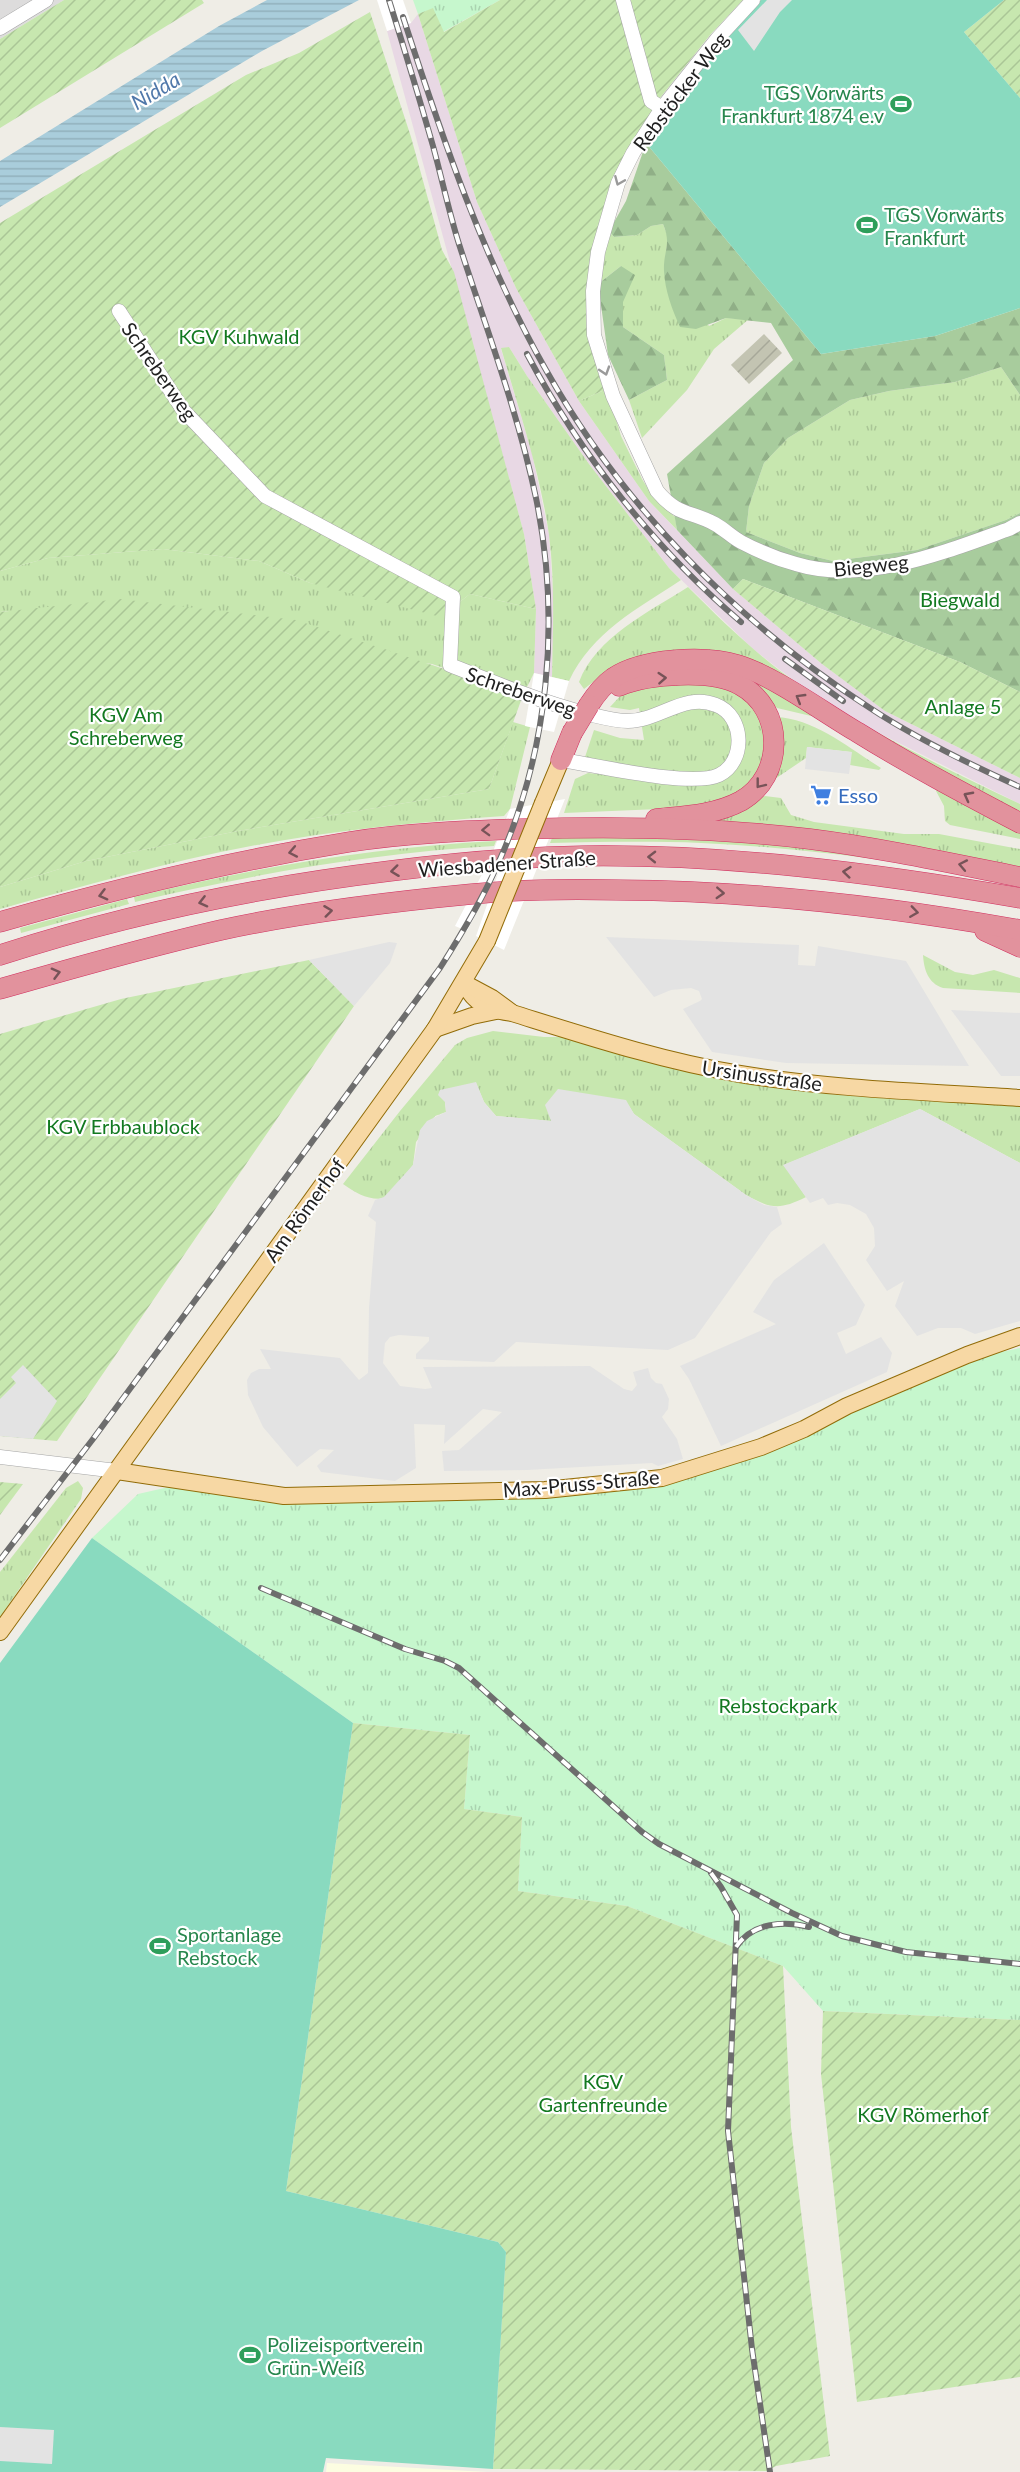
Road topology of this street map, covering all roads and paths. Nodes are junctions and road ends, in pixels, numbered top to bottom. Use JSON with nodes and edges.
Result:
{"nodes":[{"id":1,"x":46,"y":0,"type":"edge"},
{"id":2,"x":623,"y":0,"type":"edge"},
{"id":3,"x":753,"y":0,"type":"edge"},
{"id":4,"x":0,"y":28,"type":"edge"},
{"id":5,"x":662,"y":108,"type":"junction"},
{"id":6,"x":119,"y":311,"type":"dead end"},
{"id":7,"x":644,"y":465,"type":"joint"},
{"id":8,"x":1020,"y":524,"type":"edge"},
{"id":9,"x":589,"y":705,"type":"junction"},
{"id":10,"x":561,"y":760,"type":"junction"},
{"id":11,"x":1020,"y":823,"type":"edge"},
{"id":12,"x":587,"y":827,"type":"junction"},
{"id":13,"x":1020,"y":877,"type":"edge"},
{"id":14,"x":1020,"y":898,"type":"edge"},
{"id":15,"x":955,"y":918,"type":"junction"},
{"id":16,"x":0,"y":922,"type":"edge"},
{"id":17,"x":1020,"y":930,"type":"edge"},
{"id":18,"x":1020,"y":947,"type":"edge"},
{"id":19,"x":0,"y":955,"type":"edge"},
{"id":20,"x":464,"y":983,"type":"junction"},
{"id":21,"x":0,"y":989,"type":"edge"},
{"id":22,"x":504,"y":1012,"type":"junction"},
{"id":23,"x":435,"y":1029,"type":"junction"},
{"id":24,"x":1020,"y":1098,"type":"edge"},
{"id":25,"x":1020,"y":1336,"type":"edge"},
{"id":26,"x":0,"y":1457,"type":"edge"},
{"id":27,"x":117,"y":1471,"type":"junction"},
{"id":28,"x":0,"y":1632,"type":"edge"}],
"edges":[{"from":1,"to":4,"type":"street"},
{"from":2,"to":5,"type":"street"},
{"from":3,"to":5,"type":"street","name":"Rebstöcker Weg"},
{"from":5,"to":7,"type":"street","name":"Rebstöcker Weg","one_way":true},
{"from":6,"to":10,"type":"street","name":"Schreberweg"},
{"from":7,"to":8,"type":"street","name":"Biegweg"},
{"from":9,"to":10,"type":"highway","bridge":true},
{"from":11,"to":9,"type":"highway","one_way":true},
{"from":9,"to":12,"type":"highway","one_way":true},
{"from":10,"to":20,"type":"main road","name":"Am Römerhof","bridge":true},
{"from":13,"to":12,"type":"highway","one_way":true},
{"from":12,"to":16,"type":"highway","one_way":true},
{"from":14,"to":19,"type":"highway","name":"Wiesbadener Straße","one_way":true},
{"from":15,"to":17,"type":"highway"},
{"from":15,"to":18,"type":"highway"},
{"from":21,"to":15,"type":"highway","name":"Wiesbadener Straße","one_way":true},
{"from":20,"to":22,"type":"main road","name":"Ursinusstraße"},
{"from":20,"to":23,"type":"main road","name":"Am Römerhof"},
{"from":22,"to":23,"type":"main road","name":"Ursinusstraße"},
{"from":22,"to":24,"type":"main road","name":"Ursinusstraße"},
{"from":23,"to":27,"type":"main road","name":"Am Römerhof"},
{"from":25,"to":27,"type":"main road","name":"Max-Pruss-Straße"},
{"from":26,"to":27,"type":"street"},
{"from":27,"to":28,"type":"main road","name":"Am Römerhof"}]}
